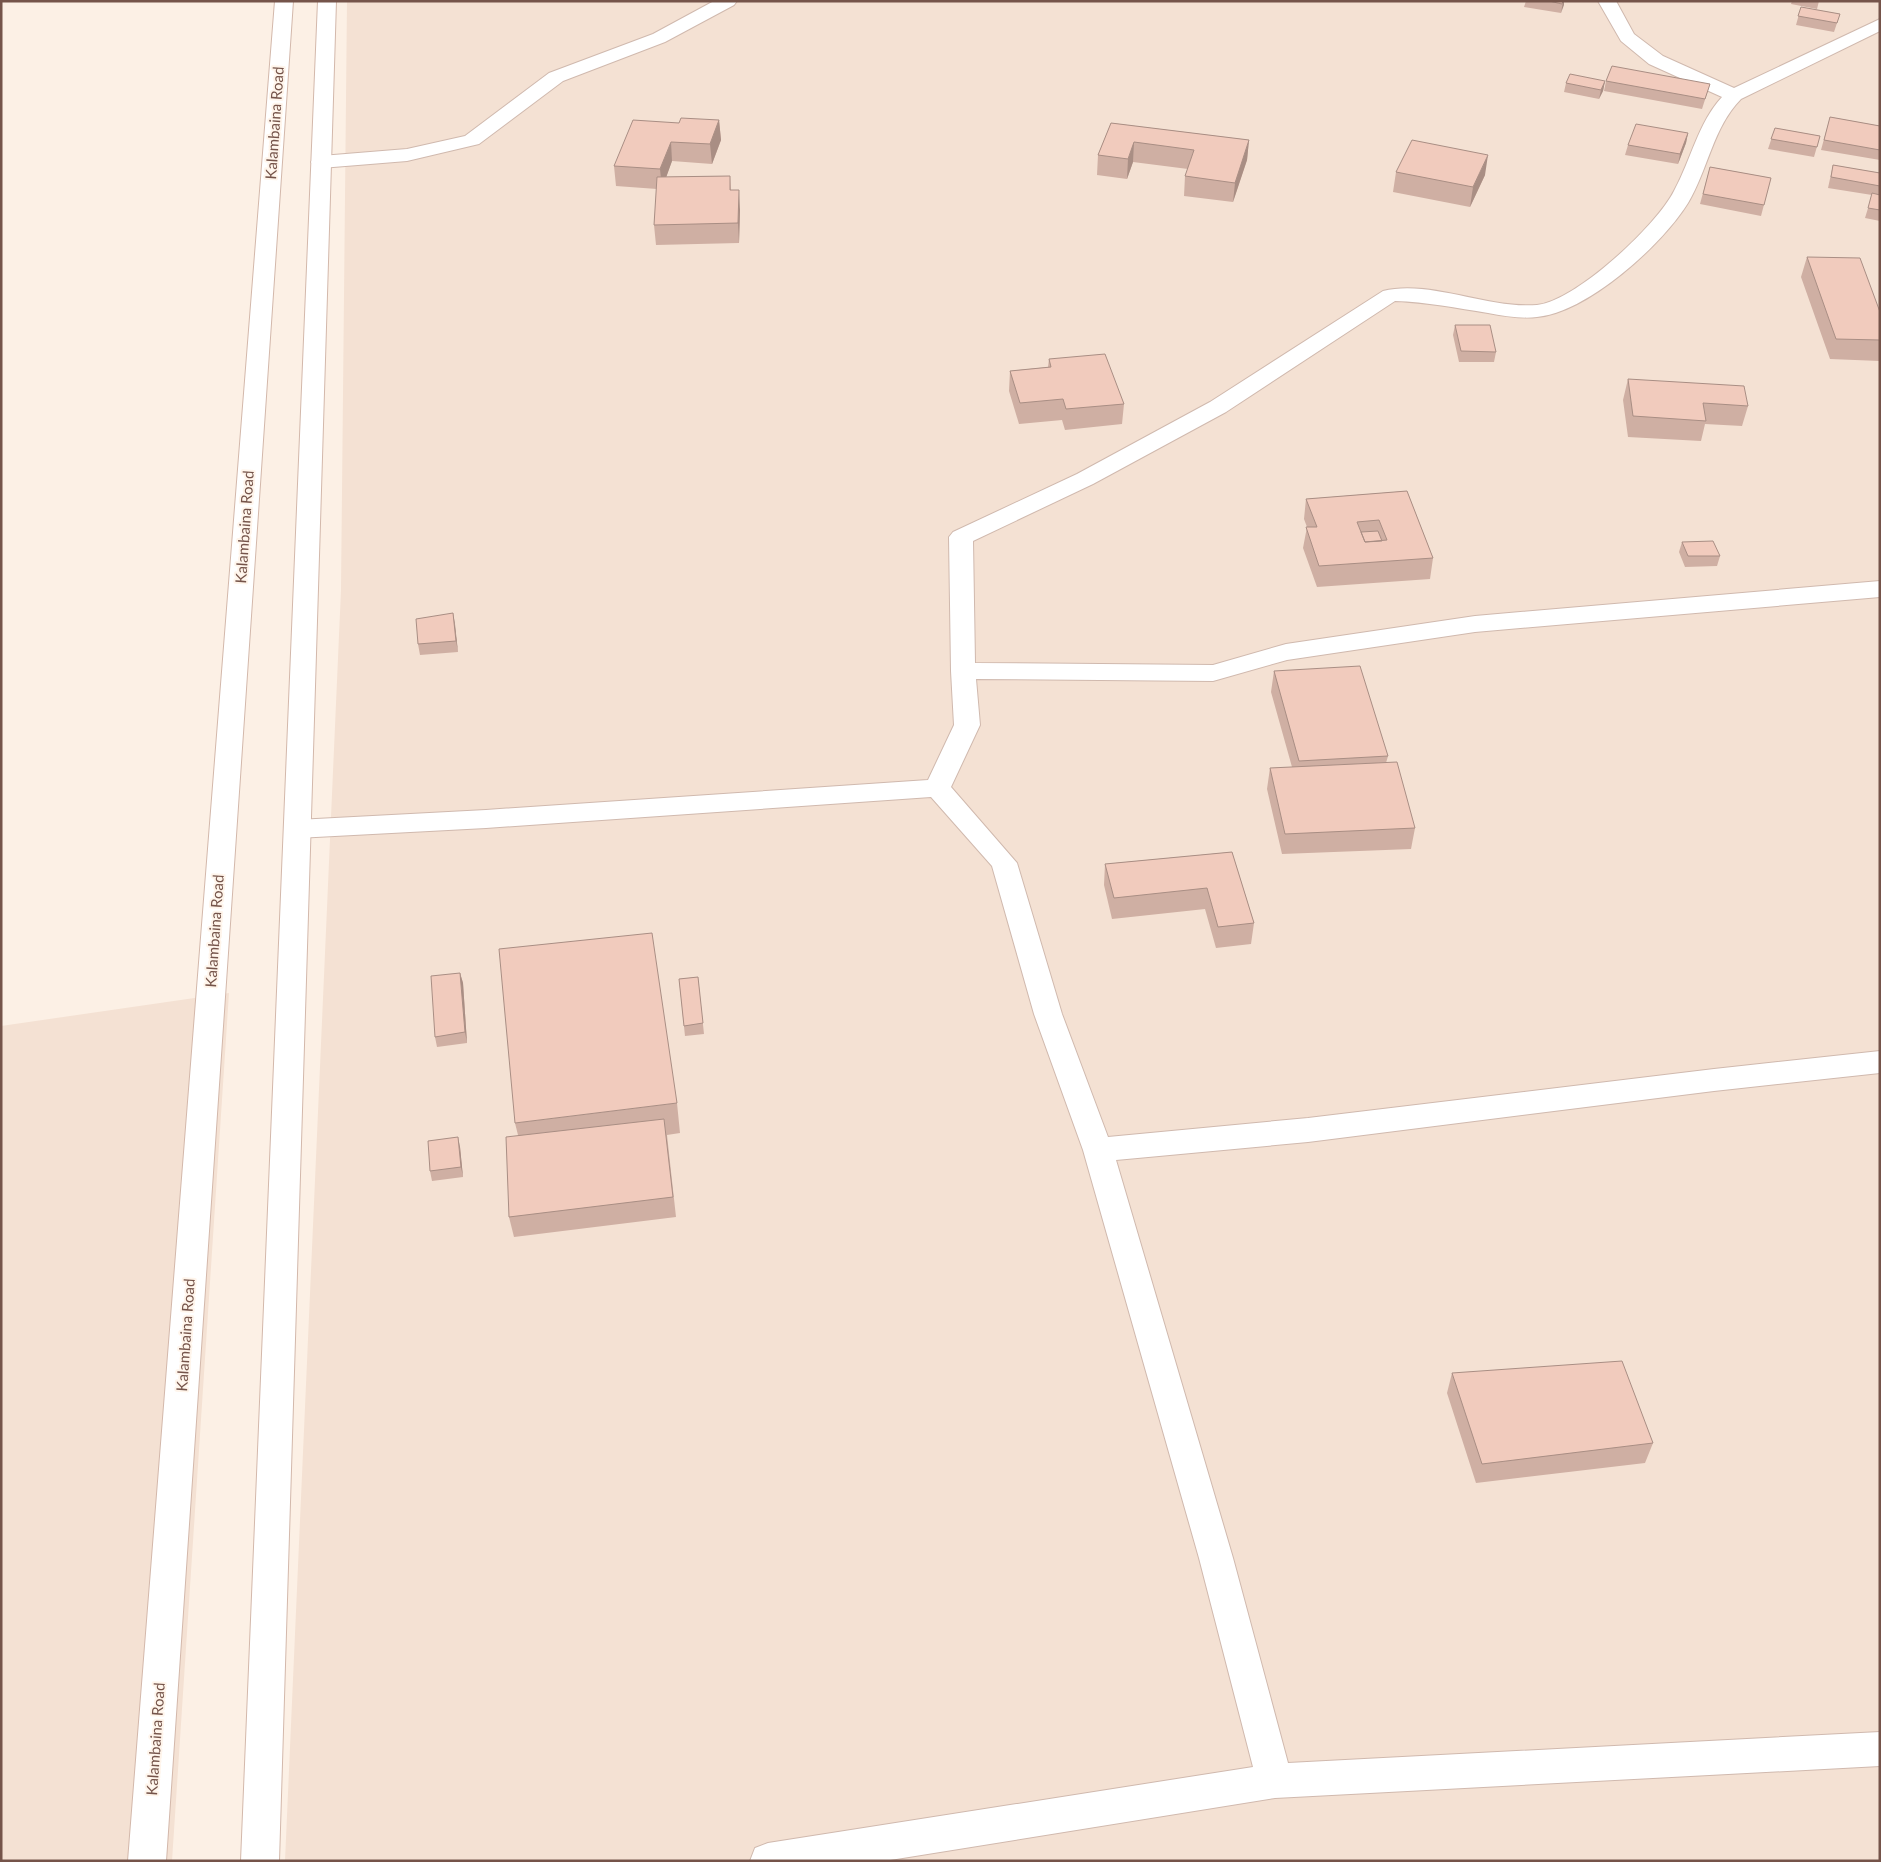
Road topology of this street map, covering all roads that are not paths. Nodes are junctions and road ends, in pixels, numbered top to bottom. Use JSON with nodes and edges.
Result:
{"nodes":[{"id":1,"x":284,"y":1,"type":"edge"},
{"id":2,"x":327,"y":1,"type":"edge"},
{"id":3,"x":728,"y":1,"type":"edge"},
{"id":4,"x":1607,"y":1,"type":"edge"},
{"id":5,"x":1880,"y":24,"type":"edge"},
{"id":6,"x":1734,"y":95,"type":"junction"},
{"id":7,"x":321,"y":162,"type":"junction"},
{"id":8,"x":1880,"y":589,"type":"edge"},
{"id":9,"x":963,"y":671,"type":"junction"},
{"id":10,"x":936,"y":788,"type":"junction"},
{"id":11,"x":297,"y":830,"type":"junction"},
{"id":12,"x":1880,"y":1062,"type":"edge"},
{"id":13,"x":1098,"y":1150,"type":"junction"},
{"id":14,"x":1880,"y":1749,"type":"edge"},
{"id":15,"x":1275,"y":1781,"type":"junction"},
{"id":16,"x":147,"y":1861,"type":"edge"},
{"id":17,"x":260,"y":1861,"type":"edge"},
{"id":18,"x":768,"y":1861,"type":"edge"}],
"edges":[{"from":1,"to":16,"type":"street","name":"Kalambaina Road"},
{"from":2,"to":7,"type":"street"},
{"from":3,"to":7,"type":"street"},
{"from":4,"to":6,"type":"street"},
{"from":5,"to":6,"type":"street"},
{"from":6,"to":9,"type":"street"},
{"from":7,"to":11,"type":"street"},
{"from":8,"to":9,"type":"street"},
{"from":9,"to":10,"type":"street"},
{"from":10,"to":11,"type":"street"},
{"from":10,"to":13,"type":"street"},
{"from":11,"to":17,"type":"street"},
{"from":12,"to":13,"type":"street"},
{"from":13,"to":15,"type":"street"},
{"from":14,"to":15,"type":"street"},
{"from":15,"to":18,"type":"street"}]}
